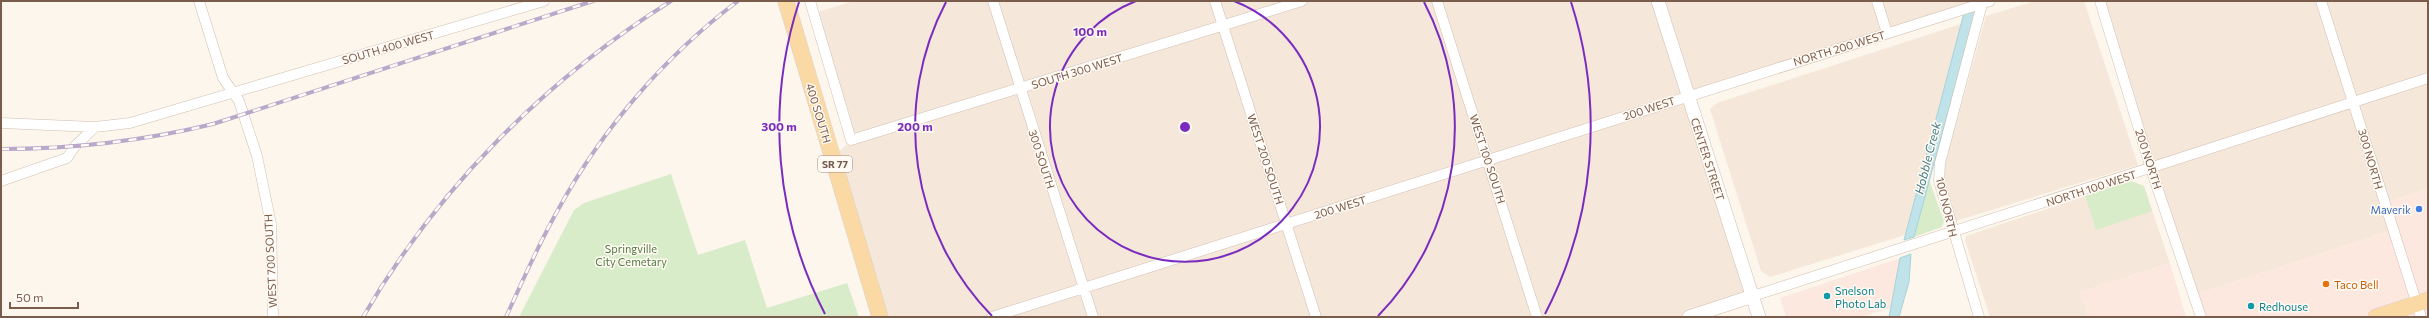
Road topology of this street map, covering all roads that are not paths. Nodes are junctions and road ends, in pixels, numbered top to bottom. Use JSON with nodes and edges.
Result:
{"nodes":[{"id":1,"x":199,"y":1,"type":"edge"},
{"id":2,"x":544,"y":1,"type":"edge"},
{"id":3,"x":810,"y":1,"type":"edge"},
{"id":4,"x":993,"y":1,"type":"edge"},
{"id":5,"x":1215,"y":1,"type":"edge"},
{"id":6,"x":1302,"y":1,"type":"edge"},
{"id":7,"x":1437,"y":1,"type":"edge"},
{"id":8,"x":1658,"y":1,"type":"edge"},
{"id":9,"x":1877,"y":1,"type":"edge"},
{"id":10,"x":2100,"y":1,"type":"edge"},
{"id":11,"x":2321,"y":1,"type":"edge"},
{"id":12,"x":1986,"y":2,"type":"edge"},
{"id":13,"x":787,"y":6,"type":"edge"},
{"id":14,"x":1223,"y":26,"type":"junction"},
{"id":15,"x":1887,"y":33,"type":"junction"},
{"id":16,"x":2428,"y":78,"type":"edge"},
{"id":17,"x":1020,"y":89,"type":"junction"},
{"id":18,"x":232,"y":94,"type":"junction"},
{"id":19,"x":1688,"y":95,"type":"junction"},
{"id":20,"x":2354,"y":101,"type":"junction"},
{"id":21,"x":1,"y":123,"type":"edge"},
{"id":22,"x":95,"y":127,"type":"junction"},
{"id":23,"x":1488,"y":160,"type":"junction"},
{"id":24,"x":2151,"y":168,"type":"junction"},
{"id":25,"x":1,"y":181,"type":"edge"},
{"id":26,"x":1287,"y":223,"type":"junction"},
{"id":27,"x":1953,"y":233,"type":"junction"},
{"id":28,"x":1083,"y":288,"type":"junction"},
{"id":29,"x":1753,"y":296,"type":"junction"},
{"id":30,"x":2422,"y":307,"type":"edge"},
{"id":31,"x":273,"y":317,"type":"edge"},
{"id":32,"x":880,"y":317,"type":"edge"},
{"id":33,"x":992,"y":317,"type":"edge"},
{"id":34,"x":1093,"y":317,"type":"edge"},
{"id":35,"x":1316,"y":317,"type":"edge"},
{"id":36,"x":1538,"y":317,"type":"edge"},
{"id":37,"x":1689,"y":317,"type":"edge"},
{"id":38,"x":1759,"y":317,"type":"edge"},
{"id":39,"x":1979,"y":317,"type":"edge"},
{"id":40,"x":2201,"y":317,"type":"edge"},
{"id":41,"x":2376,"y":317,"type":"edge"}],
"edges":[{"from":1,"to":18,"type":"street","name":"WEST 700 SOUTH"},
{"from":2,"to":18,"type":"street","name":"SOUTH 400 WEST"},
{"from":3,"to":17,"type":"street","name":"SOUTH 300 WEST"},
{"from":4,"to":17,"type":"street","name":"300 SOUTH"},
{"from":5,"to":14,"type":"street","name":"WEST 200 SOUTH"},
{"from":6,"to":14,"type":"street","name":"SOUTH 300 WEST"},
{"from":7,"to":23,"type":"street","name":"WEST 100 SOUTH"},
{"from":8,"to":19,"type":"street","name":"CENTER STREET"},
{"from":9,"to":15,"type":"street"},
{"from":10,"to":24,"type":"street","name":"200 NORTH"},
{"from":11,"to":20,"type":"street","name":"300 NORTH"},
{"from":12,"to":15,"type":"street","name":"NORTH 200 WEST"},
{"from":12,"to":27,"type":"street","name":"100 NORTH"},
{"from":13,"to":32,"type":"main road","name":"400 SOUTH","number":"SR 77"},
{"from":14,"to":17,"type":"street","name":"SOUTH 300 WEST"},
{"from":14,"to":26,"type":"street","name":"WEST 200 SOUTH"},
{"from":15,"to":19,"type":"street","name":"NORTH 200 WEST"},
{"from":16,"to":20,"type":"street","name":"NORTH 100 WEST"},
{"from":17,"to":28,"type":"street","name":"300 SOUTH"},
{"from":18,"to":22,"type":"street","name":"SOUTH 400 WEST"},
{"from":18,"to":31,"type":"street","name":"WEST 700 SOUTH"},
{"from":19,"to":23,"type":"street","name":"200 WEST"},
{"from":19,"to":29,"type":"street","name":"CENTER STREET"},
{"from":20,"to":24,"type":"street","name":"NORTH 100 WEST"},
{"from":20,"to":30,"type":"street","name":"300 NORTH"},
{"from":21,"to":22,"type":"street","name":"SOUTH 400 WEST"},
{"from":22,"to":25,"type":"street"},
{"from":23,"to":26,"type":"street","name":"200 WEST"},
{"from":23,"to":36,"type":"street","name":"WEST 100 SOUTH"},
{"from":24,"to":27,"type":"street","name":"NORTH 100 WEST"},
{"from":24,"to":40,"type":"street","name":"200 NORTH"},
{"from":26,"to":28,"type":"street","name":"200 WEST"},
{"from":26,"to":35,"type":"street","name":"WEST 200 SOUTH"},
{"from":27,"to":29,"type":"street","name":"NORTH 100 WEST"},
{"from":27,"to":39,"type":"street","name":"100 NORTH"},
{"from":28,"to":33,"type":"street","name":"200 WEST"},
{"from":28,"to":34,"type":"street","name":"300 SOUTH"},
{"from":29,"to":37,"type":"street"},
{"from":29,"to":38,"type":"street","name":"CENTER STREET"},
{"from":30,"to":41,"type":"main road"}]}
